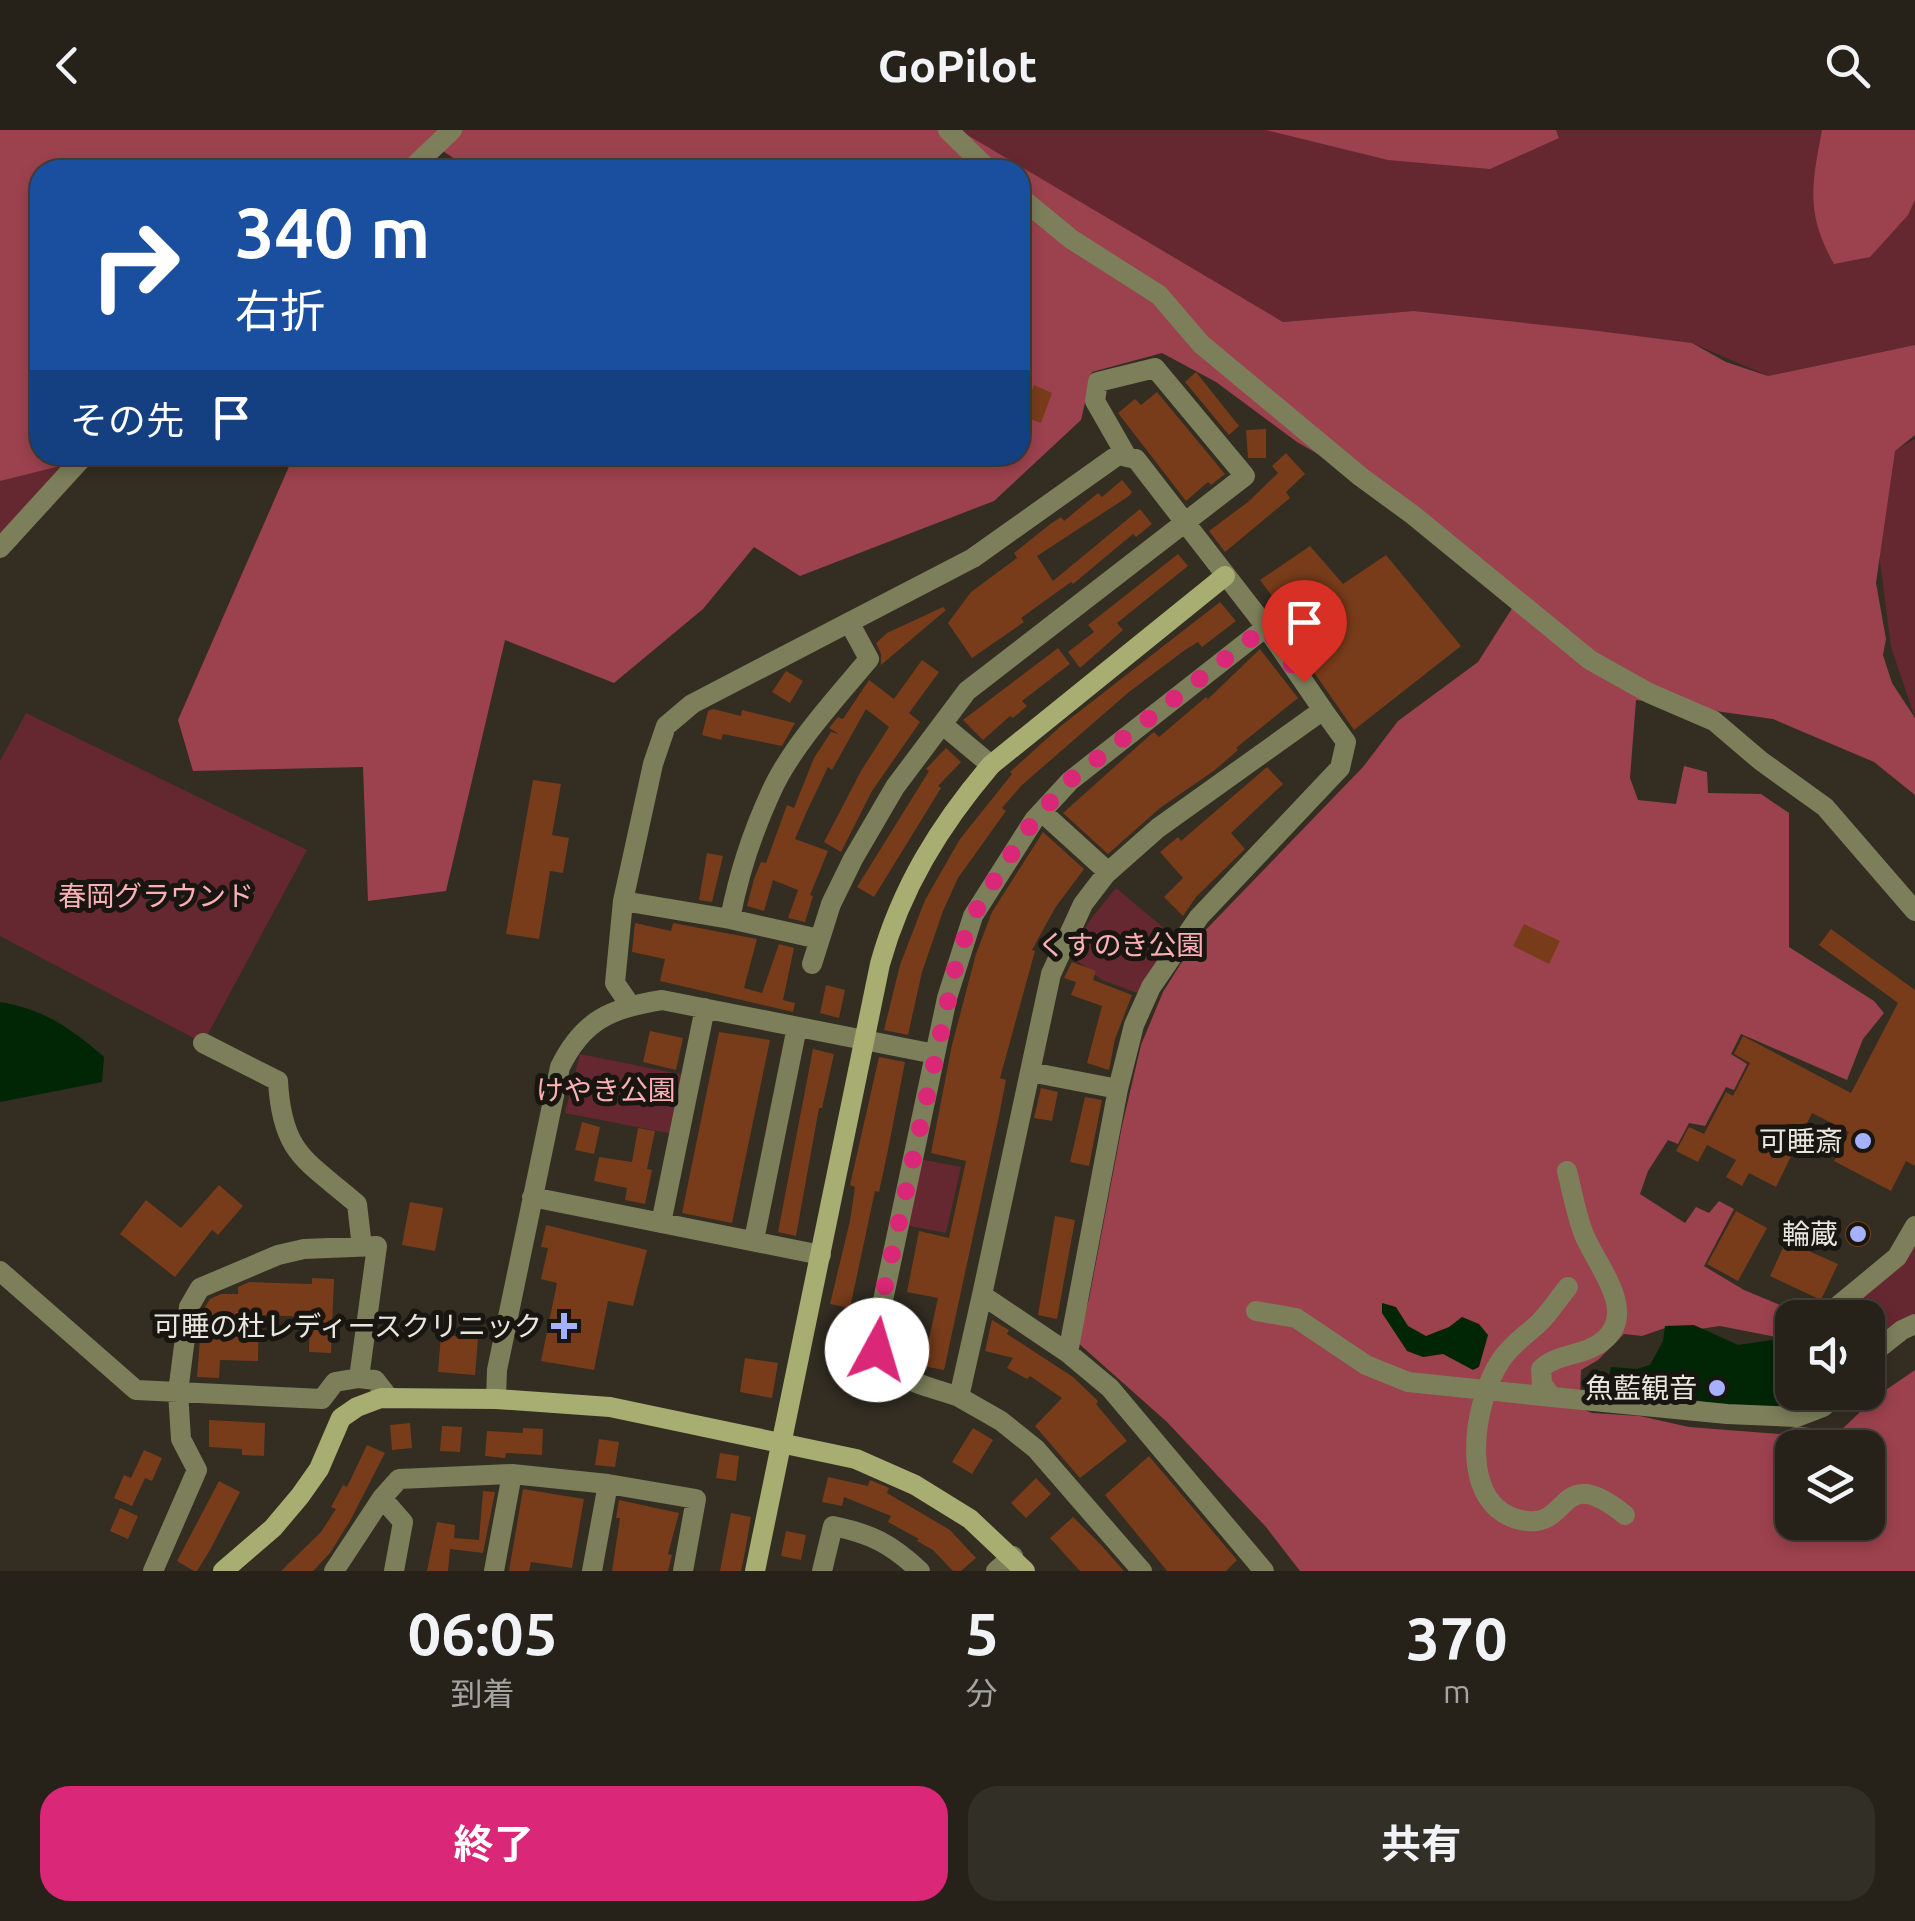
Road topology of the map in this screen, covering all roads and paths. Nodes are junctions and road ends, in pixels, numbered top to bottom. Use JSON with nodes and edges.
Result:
{"nodes":[{"id":1,"x":452,"y":130,"type":"edge"},
{"id":2,"x":948,"y":130,"type":"edge"},
{"id":3,"x":420,"y":160,"type":"edge"},
{"id":4,"x":979,"y":160,"type":"edge"},
{"id":5,"x":1030,"y":205,"type":"edge"},
{"id":6,"x":1127,"y":457,"type":"junction"},
{"id":7,"x":76,"y":465,"type":"edge"},
{"id":8,"x":1186,"y":524,"type":"junction"},
{"id":9,"x":0,"y":548,"type":"edge"},
{"id":10,"x":1225,"y":576,"type":"junction"},
{"id":11,"x":850,"y":624,"type":"junction"},
{"id":12,"x":1266,"y":627,"type":"junction"},
{"id":13,"x":1323,"y":710,"type":"junction"},
{"id":14,"x":942,"y":725,"type":"junction"},
{"id":15,"x":991,"y":766,"type":"junction"},
{"id":16,"x":1042,"y":812,"type":"junction"},
{"id":17,"x":1108,"y":872,"type":"junction"},
{"id":18,"x":623,"y":901,"type":"junction"},
{"id":19,"x":1915,"y":911,"type":"edge"},
{"id":20,"x":730,"y":919,"type":"junction"},
{"id":21,"x":818,"y":939,"type":"junction"},
{"id":22,"x":812,"y":964,"type":"dead end"},
{"id":23,"x":630,"y":1005,"type":"junction"},
{"id":24,"x":705,"y":1008,"type":"junction"},
{"id":25,"x":797,"y":1027,"type":"junction"},
{"id":26,"x":864,"y":1041,"type":"junction"},
{"id":27,"x":203,"y":1044,"type":"dead end"},
{"id":28,"x":936,"y":1054,"type":"junction"},
{"id":29,"x":1030,"y":1072,"type":"junction"},
{"id":30,"x":1118,"y":1088,"type":"junction"},
{"id":31,"x":1567,"y":1171,"type":"dead end"},
{"id":32,"x":532,"y":1197,"type":"junction"},
{"id":33,"x":662,"y":1223,"type":"junction"},
{"id":34,"x":1915,"y":1226,"type":"edge"},
{"id":35,"x":754,"y":1240,"type":"junction"},
{"id":36,"x":362,"y":1247,"type":"junction"},
{"id":37,"x":820,"y":1255,"type":"junction"},
{"id":38,"x":0,"y":1271,"type":"edge"},
{"id":39,"x":1568,"y":1287,"type":"dead end"},
{"id":40,"x":982,"y":1294,"type":"junction"},
{"id":41,"x":1845,"y":1300,"type":"edge"},
{"id":42,"x":1256,"y":1312,"type":"dead end"},
{"id":43,"x":1915,"y":1324,"type":"edge"},
{"id":44,"x":1885,"y":1344,"type":"edge"},
{"id":45,"x":1068,"y":1353,"type":"junction"},
{"id":46,"x":359,"y":1378,"type":"junction"},
{"id":47,"x":1487,"y":1391,"type":"junction"},
{"id":48,"x":178,"y":1392,"type":"junction"},
{"id":49,"x":960,"y":1397,"type":"junction"},
{"id":50,"x":1552,"y":1397,"type":"junction"},
{"id":51,"x":389,"y":1398,"type":"junction"},
{"id":52,"x":496,"y":1400,"type":"junction"},
{"id":53,"x":1799,"y":1410,"type":"edge"},
{"id":54,"x":1817,"y":1410,"type":"edge"},
{"id":55,"x":1798,"y":1417,"type":"junction"},
{"id":56,"x":781,"y":1442,"type":"junction"},
{"id":57,"x":512,"y":1474,"type":"junction"},
{"id":58,"x":608,"y":1484,"type":"junction"},
{"id":59,"x":382,"y":1498,"type":"junction"},
{"id":60,"x":1625,"y":1515,"type":"dead end"},
{"id":61,"x":1019,"y":1564,"type":"edge"},
{"id":62,"x":153,"y":1571,"type":"edge"},
{"id":63,"x":223,"y":1571,"type":"edge"},
{"id":64,"x":334,"y":1571,"type":"edge"},
{"id":65,"x":394,"y":1571,"type":"edge"},
{"id":66,"x":494,"y":1571,"type":"edge"},
{"id":67,"x":592,"y":1571,"type":"edge"},
{"id":68,"x":683,"y":1571,"type":"edge"},
{"id":69,"x":754,"y":1571,"type":"edge"},
{"id":70,"x":822,"y":1571,"type":"edge"},
{"id":71,"x":920,"y":1571,"type":"edge"},
{"id":72,"x":996,"y":1571,"type":"edge"},
{"id":73,"x":1142,"y":1571,"type":"edge"},
{"id":74,"x":1264,"y":1571,"type":"edge"}],
"edges":[{"from":1,"to":3,"type":"street"},
{"from":2,"to":4,"type":"street"},
{"from":5,"to":19,"type":"street"},
{"from":6,"to":8,"type":"street"},
{"from":6,"to":8,"type":"street"},
{"from":6,"to":11,"type":"street"},
{"from":7,"to":9,"type":"street"},
{"from":8,"to":10,"type":"street"},
{"from":8,"to":14,"type":"street"},
{"from":10,"to":12,"type":"street"},
{"from":10,"to":15,"type":"street"},
{"from":11,"to":18,"type":"street"},
{"from":11,"to":20,"type":"street"},
{"from":12,"to":13,"type":"street"},
{"from":12,"to":16,"type":"street"},
{"from":13,"to":17,"type":"street"},
{"from":13,"to":30,"type":"street"},
{"from":14,"to":15,"type":"street"},
{"from":14,"to":21,"type":"street"},
{"from":15,"to":26,"type":"street"},
{"from":16,"to":17,"type":"street"},
{"from":16,"to":28,"type":"street"},
{"from":17,"to":29,"type":"street"},
{"from":18,"to":20,"type":"street"},
{"from":18,"to":23,"type":"street"},
{"from":20,"to":21,"type":"street"},
{"from":21,"to":22,"type":"street"},
{"from":23,"to":24,"type":"street"},
{"from":23,"to":32,"type":"street"},
{"from":24,"to":25,"type":"street"},
{"from":24,"to":33,"type":"street"},
{"from":25,"to":26,"type":"street"},
{"from":25,"to":35,"type":"street"},
{"from":26,"to":28,"type":"street"},
{"from":26,"to":37,"type":"street"},
{"from":27,"to":36,"type":"street"},
{"from":28,"to":49,"type":"street"},
{"from":29,"to":30,"type":"street"},
{"from":29,"to":40,"type":"street"},
{"from":30,"to":45,"type":"street"},
{"from":31,"to":50,"type":"street"},
{"from":32,"to":33,"type":"street"},
{"from":32,"to":52,"type":"street"},
{"from":33,"to":35,"type":"street"},
{"from":34,"to":41,"type":"street"},
{"from":35,"to":37,"type":"street"},
{"from":36,"to":46,"type":"street"},
{"from":36,"to":48,"type":"street"},
{"from":37,"to":56,"type":"street"},
{"from":38,"to":48,"type":"street"},
{"from":39,"to":47,"type":"street"},
{"from":40,"to":45,"type":"street"},
{"from":40,"to":49,"type":"street"},
{"from":42,"to":47,"type":"street"},
{"from":43,"to":44,"type":"street"},
{"from":45,"to":74,"type":"street"},
{"from":46,"to":48,"type":"street"},
{"from":46,"to":51,"type":"street"},
{"from":47,"to":50,"type":"street"},
{"from":47,"to":60,"type":"street"},
{"from":48,"to":62,"type":"street"},
{"from":49,"to":73,"type":"street"},
{"from":50,"to":55,"type":"street"},
{"from":51,"to":52,"type":"street"},
{"from":51,"to":63,"type":"street"},
{"from":52,"to":56,"type":"street"},
{"from":53,"to":55,"type":"street"},
{"from":54,"to":55,"type":"street"},
{"from":56,"to":61,"type":"street"},
{"from":56,"to":69,"type":"street"},
{"from":57,"to":58,"type":"street"},
{"from":57,"to":59,"type":"street"},
{"from":57,"to":66,"type":"street"},
{"from":58,"to":67,"type":"street"},
{"from":58,"to":68,"type":"street"},
{"from":59,"to":64,"type":"street"},
{"from":59,"to":65,"type":"street"},
{"from":61,"to":72,"type":"street"},
{"from":70,"to":71,"type":"street"}]}
